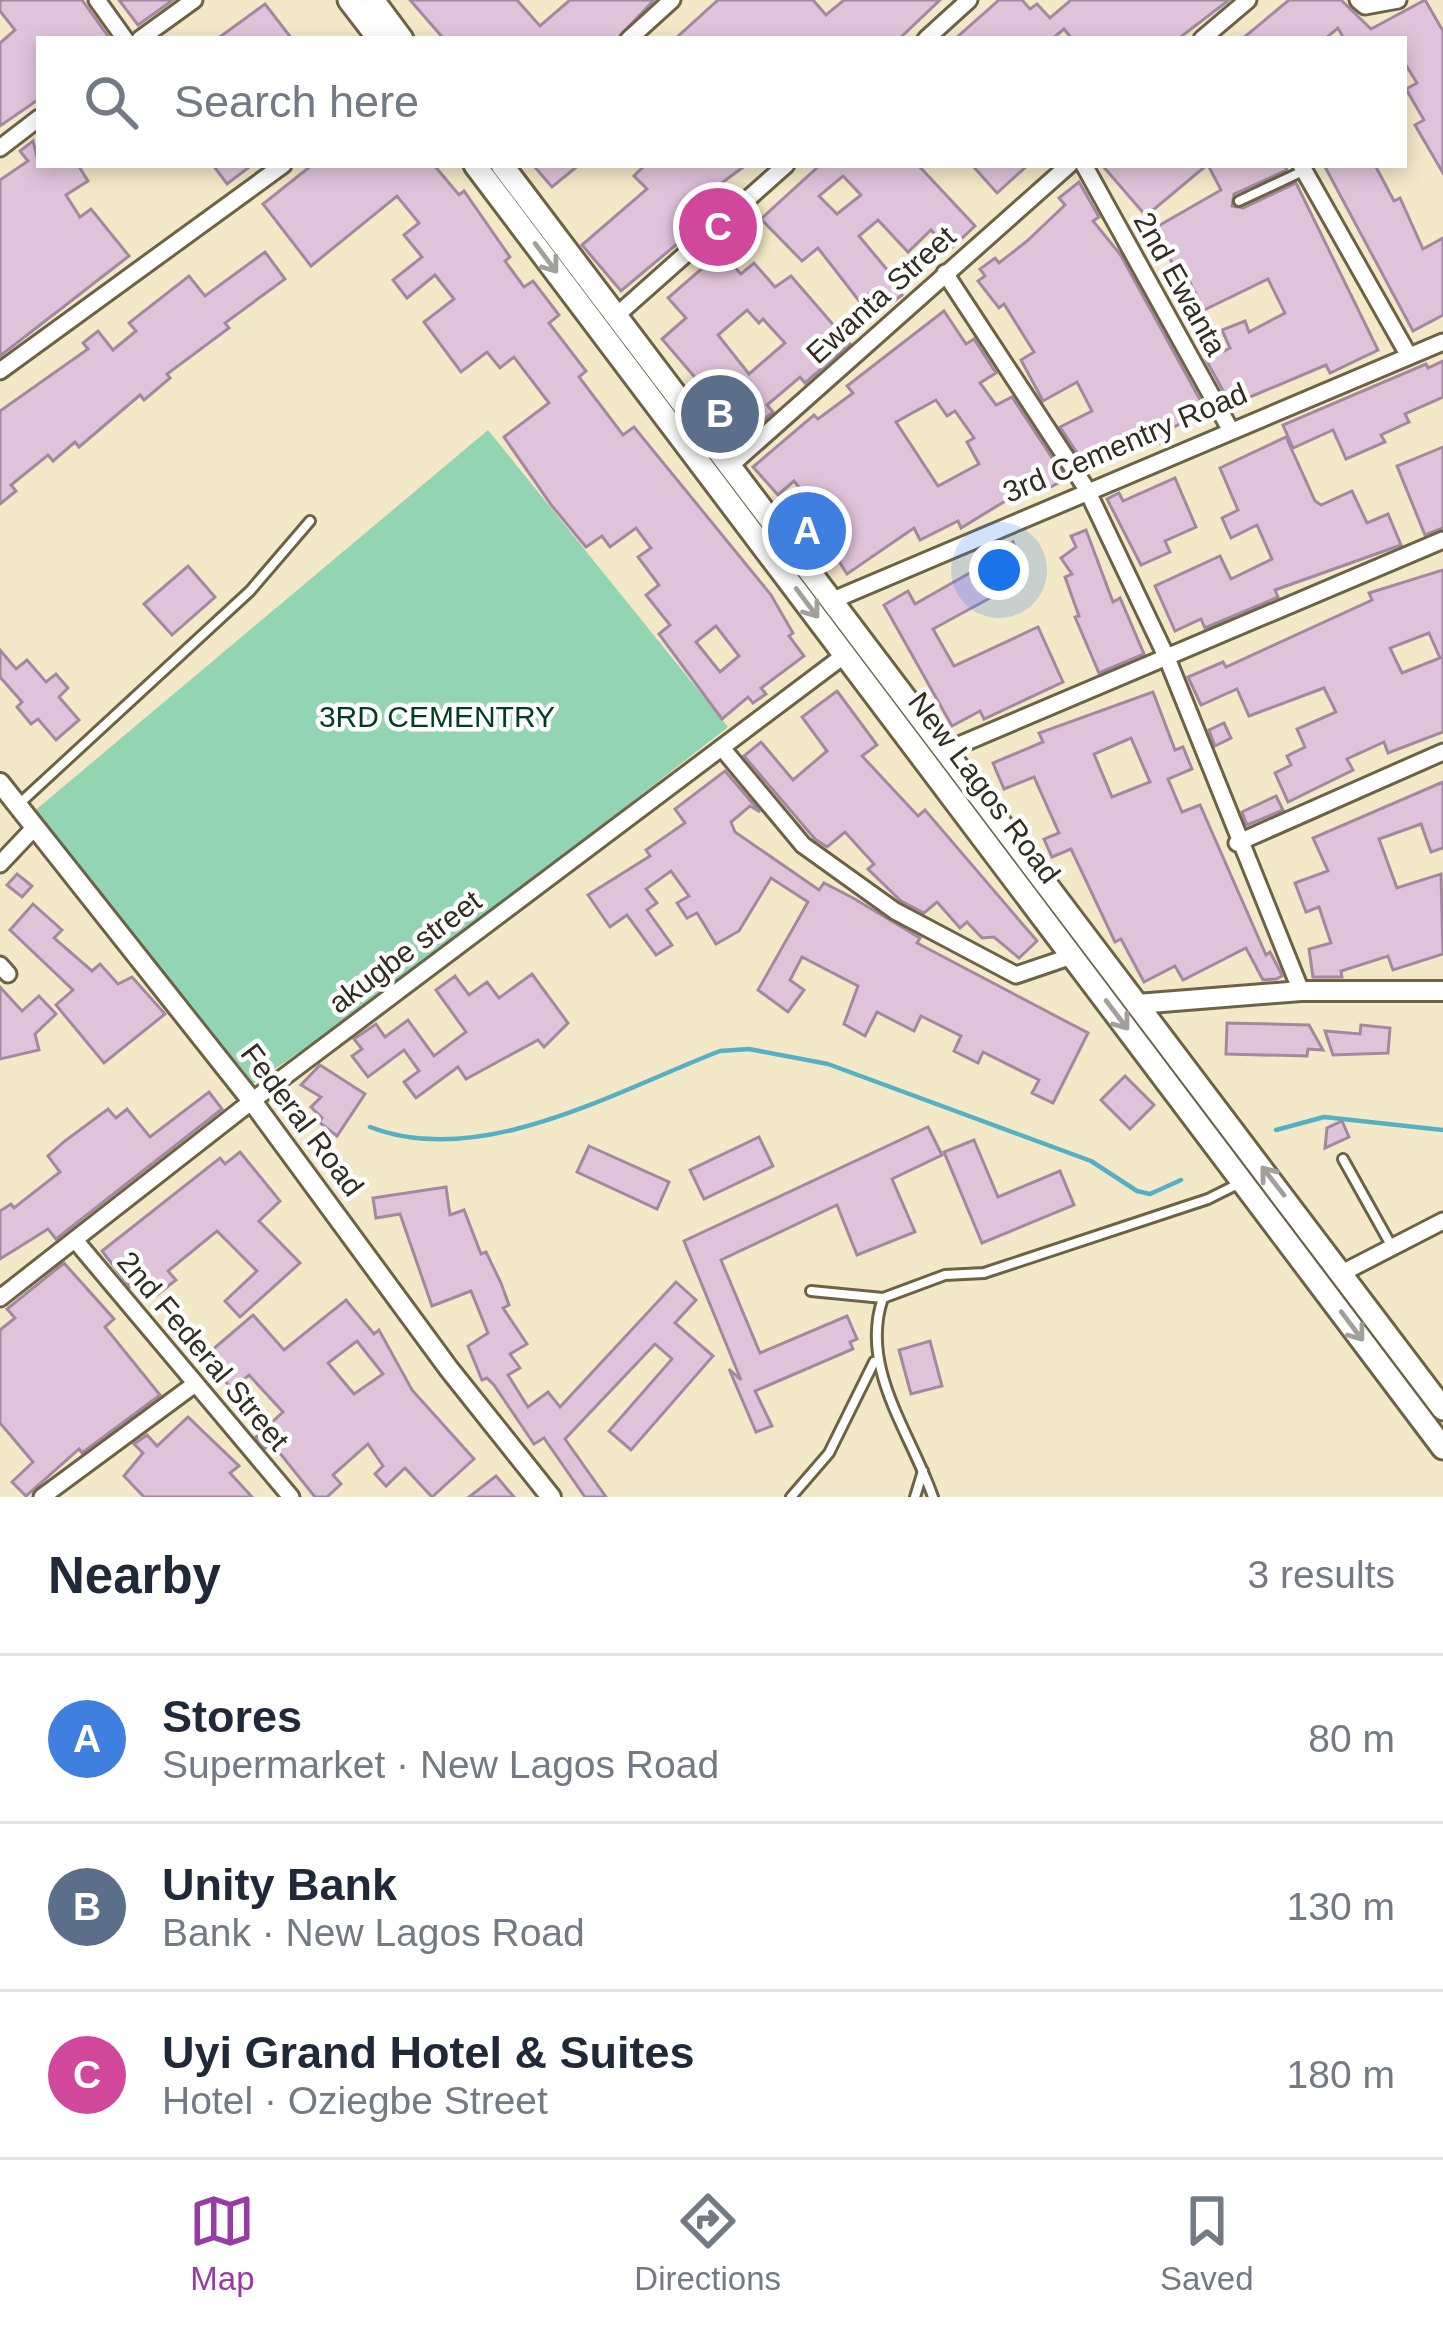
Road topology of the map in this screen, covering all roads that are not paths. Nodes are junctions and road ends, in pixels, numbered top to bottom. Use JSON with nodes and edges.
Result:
{"nodes":[{"id":1,"x":97,"y":0,"type":"edge"},
{"id":2,"x":194,"y":0,"type":"edge"},
{"id":3,"x":349,"y":0,"type":"edge"},
{"id":4,"x":672,"y":0,"type":"edge"},
{"id":5,"x":969,"y":0,"type":"edge"},
{"id":6,"x":1248,"y":0,"type":"edge"},
{"id":7,"x":1398,"y":0,"type":"edge"},
{"id":8,"x":375,"y":1,"type":"edge"},
{"id":9,"x":1362,"y":3,"type":"edge"},
{"id":10,"x":1219,"y":33,"type":"edge"},
{"id":11,"x":123,"y":36,"type":"edge"},
{"id":12,"x":144,"y":36,"type":"edge"},
{"id":13,"x":377,"y":36,"type":"edge"},
{"id":14,"x":400,"y":36,"type":"edge"},
{"id":15,"x":632,"y":36,"type":"edge"},
{"id":16,"x":929,"y":36,"type":"edge"},
{"id":17,"x":36,"y":120,"type":"edge"},
{"id":18,"x":0,"y":148,"type":"edge"},
{"id":19,"x":279,"y":168,"type":"edge"},
{"id":20,"x":477,"y":168,"type":"edge"},
{"id":21,"x":504,"y":168,"type":"edge"},
{"id":22,"x":783,"y":168,"type":"edge"},
{"id":23,"x":1066,"y":168,"type":"edge"},
{"id":24,"x":1086,"y":168,"type":"edge"},
{"id":25,"x":1301,"y":168,"type":"edge"},
{"id":26,"x":1304,"y":168,"type":"edge"},
{"id":27,"x":1239,"y":201,"type":"dead end"},
{"id":28,"x":945,"y":273,"type":"junction"},
{"id":29,"x":617,"y":315,"type":"junction"},
{"id":30,"x":1443,"y":342,"type":"edge"},
{"id":31,"x":1409,"y":356,"type":"junction"},
{"id":32,"x":0,"y":371,"type":"edge"},
{"id":33,"x":1230,"y":429,"type":"junction"},
{"id":34,"x":730,"y":466,"type":"junction"},
{"id":35,"x":1086,"y":488,"type":"junction"},
{"id":36,"x":310,"y":520,"type":"dead end"},
{"id":37,"x":1443,"y":540,"type":"edge"},
{"id":38,"x":831,"y":601,"type":"junction"},
{"id":39,"x":846,"y":654,"type":"junction"},
{"id":40,"x":1167,"y":658,"type":"junction"},
{"id":41,"x":722,"y":748,"type":"junction"},
{"id":42,"x":945,"y":752,"type":"junction"},
{"id":43,"x":1443,"y":752,"type":"edge"},
{"id":44,"x":0,"y":783,"type":"edge"},
{"id":45,"x":18,"y":806,"type":"junction"},
{"id":46,"x":35,"y":827,"type":"junction"},
{"id":47,"x":1237,"y":843,"type":"junction"},
{"id":48,"x":0,"y":863,"type":"edge"},
{"id":49,"x":1072,"y":956,"type":"junction"},
{"id":50,"x":1301,"y":991,"type":"junction"},
{"id":51,"x":1443,"y":992,"type":"edge"},
{"id":52,"x":1136,"y":1004,"type":"junction"},
{"id":53,"x":252,"y":1101,"type":"junction"},
{"id":54,"x":1343,"y":1160,"type":"dead end"},
{"id":55,"x":1243,"y":1181,"type":"junction"},
{"id":56,"x":1443,"y":1221,"type":"edge"},
{"id":57,"x":75,"y":1240,"type":"junction"},
{"id":58,"x":1392,"y":1246,"type":"junction"},
{"id":59,"x":1344,"y":1272,"type":"junction"},
{"id":60,"x":811,"y":1291,"type":"dead end"},
{"id":61,"x":0,"y":1298,"type":"edge"},
{"id":62,"x":883,"y":1298,"type":"junction"},
{"id":63,"x":875,"y":1361,"type":"junction"},
{"id":64,"x":195,"y":1384,"type":"junction"},
{"id":65,"x":1443,"y":1409,"type":"edge"},
{"id":66,"x":1443,"y":1448,"type":"edge"},
{"id":67,"x":923,"y":1469,"type":"junction"},
{"id":68,"x":42,"y":1497,"type":"edge"},
{"id":69,"x":291,"y":1497,"type":"edge"},
{"id":70,"x":551,"y":1497,"type":"edge"},
{"id":71,"x":791,"y":1497,"type":"edge"},
{"id":72,"x":915,"y":1497,"type":"edge"},
{"id":73,"x":933,"y":1497,"type":"edge"}],
"edges":[{"from":1,"to":11,"type":"street"},
{"from":2,"to":12,"type":"street"},
{"from":3,"to":13,"type":"main road"},
{"from":4,"to":15,"type":"street"},
{"from":5,"to":16,"type":"street"},
{"from":6,"to":10,"type":"street"},
{"from":7,"to":9,"type":"street"},
{"from":8,"to":14,"type":"main road"},
{"from":17,"to":18,"type":"street"},
{"from":19,"to":32,"type":"street"},
{"from":20,"to":39,"type":"main road","name":"New Lagos Road","one_way":true},
{"from":21,"to":29,"type":"main road","name":"New Lagos Road"},
{"from":22,"to":29,"type":"street"},
{"from":23,"to":28,"type":"street","name":"Ewanta Street"},
{"from":24,"to":33,"type":"street","name":"2nd Ewanta"},
{"from":25,"to":27,"type":"lane"},
{"from":26,"to":31,"type":"street"},
{"from":28,"to":34,"type":"street","name":"Ewanta Street"},
{"from":28,"to":35,"type":"street"},
{"from":29,"to":34,"type":"main road","name":"New Lagos Road"},
{"from":30,"to":31,"type":"street","name":"3rd Cementry Road"},
{"from":31,"to":33,"type":"street","name":"3rd Cementry Road"},
{"from":33,"to":35,"type":"street","name":"3rd Cementry Road"},
{"from":34,"to":38,"type":"main road","name":"New Lagos Road"},
{"from":35,"to":38,"type":"street","name":"3rd Cementry Road"},
{"from":35,"to":40,"type":"street"},
{"from":36,"to":45,"type":"lane"},
{"from":37,"to":40,"type":"street"},
{"from":38,"to":42,"type":"main road","name":"New Lagos Road"},
{"from":39,"to":41,"type":"street","name":"akugbe street"},
{"from":39,"to":49,"type":"main road","name":"New Lagos Road"},
{"from":40,"to":42,"type":"street"},
{"from":40,"to":47,"type":"street"},
{"from":41,"to":49,"type":"street"},
{"from":41,"to":53,"type":"street","name":"akugbe street"},
{"from":42,"to":52,"type":"main road","name":"New Lagos Road"},
{"from":43,"to":47,"type":"street"},
{"from":44,"to":45,"type":"street","name":"Federal Road"},
{"from":45,"to":46,"type":"street","name":"Federal Road"},
{"from":46,"to":48,"type":"street"},
{"from":46,"to":53,"type":"street","name":"Federal Road"},
{"from":47,"to":50,"type":"street"},
{"from":49,"to":55,"type":"main road","name":"New Lagos Road","one_way":true},
{"from":50,"to":51,"type":"street"},
{"from":50,"to":52,"type":"street"},
{"from":59,"to":52,"type":"main road","name":"New Lagos Road","one_way":true},
{"from":53,"to":57,"type":"street","name":"akugbe street"},
{"from":53,"to":70,"type":"street","name":"Federal Road"},
{"from":54,"to":58,"type":"lane"},
{"from":55,"to":62,"type":"lane"},
{"from":55,"to":66,"type":"main road","name":"New Lagos Road","one_way":true},
{"from":56,"to":58,"type":"street"},
{"from":57,"to":61,"type":"street","name":"akugbe street"},
{"from":57,"to":64,"type":"street","name":"2nd Federal Street"},
{"from":58,"to":59,"type":"street"},
{"from":59,"to":65,"type":"main road","name":"New Lagos Road"},
{"from":60,"to":62,"type":"lane"},
{"from":62,"to":63,"type":"lane"},
{"from":63,"to":67,"type":"lane"},
{"from":63,"to":71,"type":"lane"},
{"from":64,"to":68,"type":"street"},
{"from":64,"to":69,"type":"street","name":"2nd Federal Street"},
{"from":67,"to":72,"type":"lane"},
{"from":67,"to":73,"type":"lane"}]}
